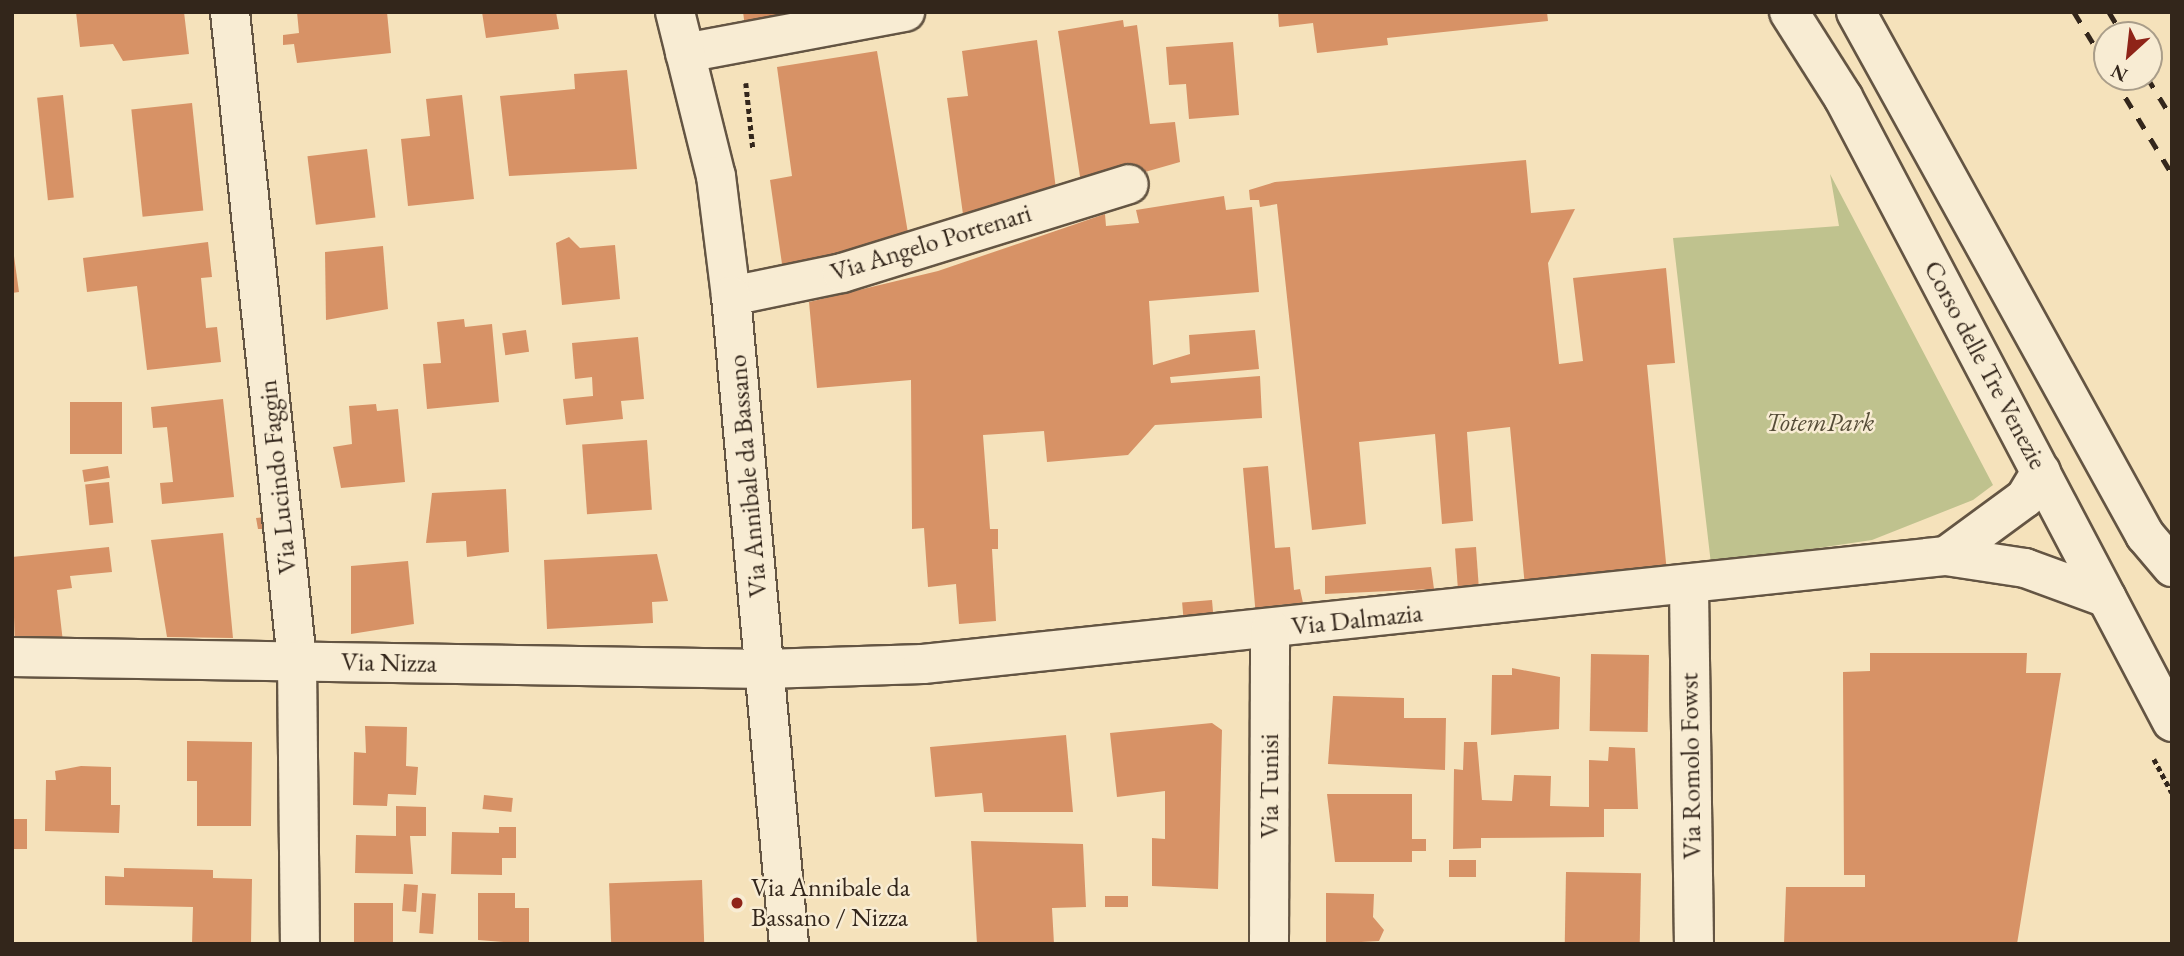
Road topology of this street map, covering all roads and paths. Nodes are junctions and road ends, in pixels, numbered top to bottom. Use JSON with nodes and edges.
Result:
{"nodes":[{"id":1,"x":230,"y":12,"type":"edge"},
{"id":2,"x":675,"y":12,"type":"edge"},
{"id":3,"x":905,"y":12,"type":"edge"},
{"id":4,"x":1789,"y":12,"type":"edge"},
{"id":5,"x":1856,"y":12,"type":"edge"},
{"id":6,"x":685,"y":53,"type":"junction"},
{"id":7,"x":1129,"y":184,"type":"dead end"},
{"id":8,"x":731,"y":296,"type":"junction"},
{"id":9,"x":2041,"y":471,"type":"junction"},
{"id":10,"x":1947,"y":556,"type":"junction"},
{"id":11,"x":2172,"y":566,"type":"edge"},
{"id":12,"x":1689,"y":588,"type":"junction"},
{"id":13,"x":2107,"y":598,"type":"junction"},
{"id":14,"x":1270,"y":629,"type":"junction"},
{"id":15,"x":12,"y":657,"type":"edge"},
{"id":16,"x":297,"y":661,"type":"junction"},
{"id":17,"x":765,"y":669,"type":"junction"},
{"id":18,"x":2159,"y":733,"type":"edge"},
{"id":19,"x":2172,"y":793,"type":"edge"},
{"id":20,"x":300,"y":944,"type":"edge"},
{"id":21,"x":789,"y":944,"type":"edge"},
{"id":22,"x":1269,"y":944,"type":"edge"},
{"id":23,"x":1694,"y":944,"type":"edge"}],
"edges":[{"from":1,"to":16,"type":"street","name":"Via Lucindo Faggin"},
{"from":2,"to":6,"type":"street","name":"Via Annibale da Bassano"},
{"from":3,"to":6,"type":"street"},
{"from":4,"to":9,"type":"street","name":"Corso delle Tre Venezie"},
{"from":5,"to":11,"type":"street"},
{"from":6,"to":8,"type":"street","name":"Via Annibale da Bassano"},
{"from":7,"to":8,"type":"street","name":"Via Angelo Portenari"},
{"from":8,"to":17,"type":"street","name":"Via Annibale da Bassano"},
{"from":9,"to":10,"type":"street","name":"Via Dalmazia"},
{"from":9,"to":13,"type":"street","name":"Corso delle Tre Venezie"},
{"from":10,"to":12,"type":"street","name":"Via Dalmazia"},
{"from":10,"to":13,"type":"street","name":"Via Dalmazia"},
{"from":12,"to":14,"type":"street","name":"Via Dalmazia"},
{"from":12,"to":23,"type":"street","name":"Via Romolo Fowst"},
{"from":13,"to":18,"type":"street","name":"Corso delle Tre Venezie"},
{"from":14,"to":17,"type":"street","name":"Via Dalmazia"},
{"from":14,"to":22,"type":"street","name":"Via Tunisi"},
{"from":15,"to":16,"type":"street","name":"Via Nizza"},
{"from":16,"to":17,"type":"street","name":"Via Nizza"},
{"from":16,"to":20,"type":"street","name":"Via Lucindo Faggin"},
{"from":17,"to":21,"type":"street","name":"Via Annibale da Bassano"},
{"from":18,"to":19,"type":"path"}]}
